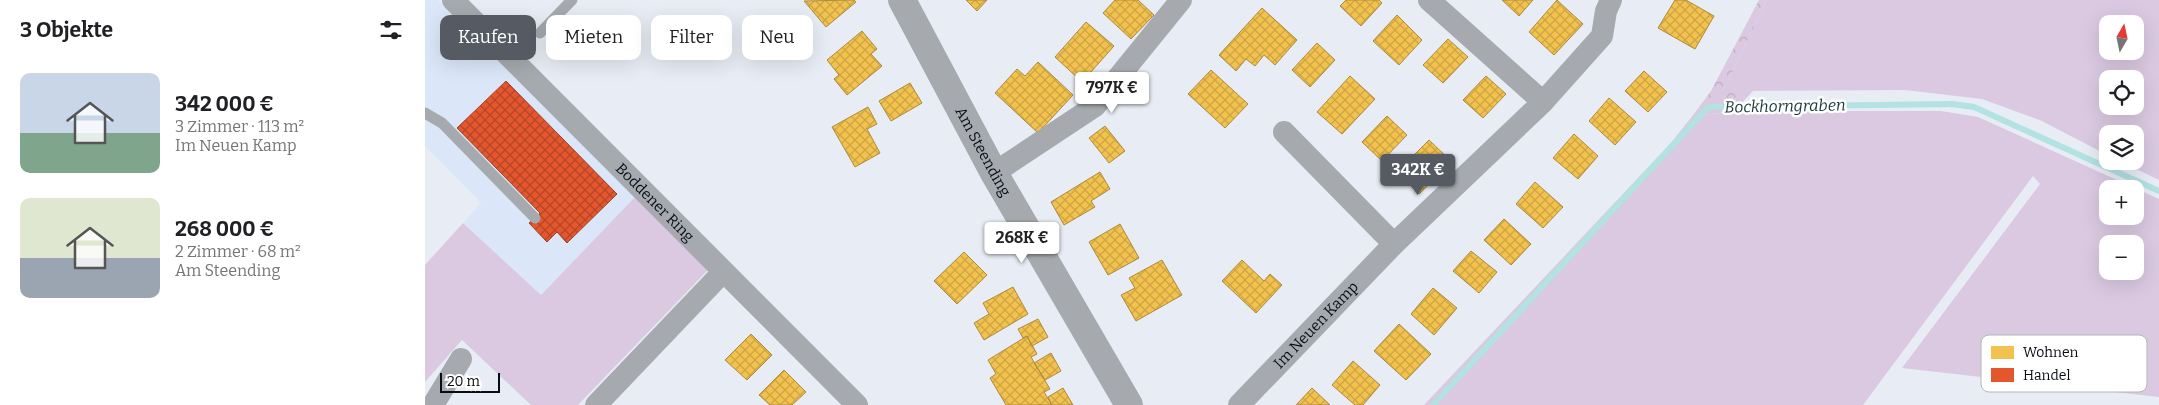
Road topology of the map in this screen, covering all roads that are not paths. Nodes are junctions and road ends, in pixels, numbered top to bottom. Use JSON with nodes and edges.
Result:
{"nodes":[{"id":1,"x":453,"y":0,"type":"edge"},
{"id":2,"x":572,"y":0,"type":"edge"},
{"id":3,"x":902,"y":0,"type":"edge"},
{"id":4,"x":1181,"y":0,"type":"edge"},
{"id":5,"x":1429,"y":0,"type":"edge"},
{"id":6,"x":1611,"y":0,"type":"edge"},
{"id":7,"x":540,"y":33,"type":"dead end"},
{"id":8,"x":1543,"y":102,"type":"junction"},
{"id":9,"x":425,"y":112,"type":"edge"},
{"id":10,"x":1284,"y":132,"type":"dead end"},
{"id":11,"x":994,"y":173,"type":"junction"},
{"id":12,"x":535,"y":218,"type":"dead end"},
{"id":13,"x":1394,"y":244,"type":"junction"},
{"id":14,"x":723,"y":272,"type":"junction"},
{"id":15,"x":461,"y":359,"type":"dead end"},
{"id":16,"x":433,"y":405,"type":"edge"},
{"id":17,"x":596,"y":405,"type":"edge"},
{"id":18,"x":857,"y":405,"type":"edge"},
{"id":19,"x":1129,"y":405,"type":"edge"},
{"id":20,"x":1239,"y":405,"type":"edge"}],
"edges":[{"from":1,"to":14,"type":"street","name":"Boddener Ring"},
{"from":2,"to":7,"type":"lane"},
{"from":3,"to":11,"type":"street","name":"Am Steending"},
{"from":4,"to":11,"type":"street"},
{"from":5,"to":8,"type":"street"},
{"from":6,"to":8,"type":"street","name":"Im Neuen Kamp"},
{"from":8,"to":13,"type":"street","name":"Im Neuen Kamp"},
{"from":9,"to":12,"type":"lane"},
{"from":10,"to":13,"type":"street"},
{"from":11,"to":19,"type":"street","name":"Am Steending"},
{"from":13,"to":20,"type":"street","name":"Im Neuen Kamp"},
{"from":14,"to":17,"type":"street"},
{"from":14,"to":18,"type":"street","name":"Boddener Ring"},
{"from":15,"to":16,"type":"street"}]}
